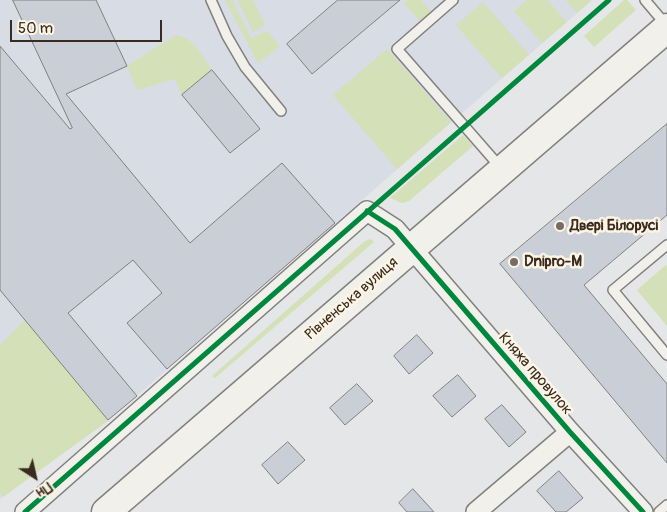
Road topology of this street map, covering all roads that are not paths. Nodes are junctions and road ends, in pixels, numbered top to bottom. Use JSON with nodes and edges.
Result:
{"nodes":[{"id":1,"x":211,"y":0,"type":"edge"},
{"id":2,"x":453,"y":0,"type":"edge"},
{"id":3,"x":645,"y":0,"type":"edge"},
{"id":4,"x":667,"y":27,"type":"edge"},
{"id":5,"x":281,"y":111,"type":"dead end"},
{"id":6,"x":503,"y":170,"type":"junction"},
{"id":7,"x":667,"y":245,"type":"edge"},
{"id":8,"x":412,"y":249,"type":"junction"},
{"id":9,"x":667,"y":355,"type":"edge"},
{"id":10,"x":570,"y":432,"type":"junction"},
{"id":11,"x":667,"y":505,"type":"edge"},
{"id":12,"x":25,"y":512,"type":"edge"},
{"id":13,"x":106,"y":512,"type":"edge"},
{"id":14,"x":476,"y":512,"type":"edge"},
{"id":15,"x":643,"y":512,"type":"edge"},
{"id":16,"x":659,"y":512,"type":"edge"}],
"edges":[{"from":1,"to":5,"type":"lane"},
{"from":2,"to":6,"type":"lane"},
{"from":3,"to":4,"type":"lane"},
{"from":4,"to":6,"type":"main road","name":"Рівненська вулиця"},
{"from":6,"to":8,"type":"main road","name":"Рівненська вулиця"},
{"from":7,"to":9,"type":"lane"},
{"from":8,"to":10,"type":"street","name":"Княжа провулок"},
{"from":8,"to":12,"type":"street","name":"Княжа провулок"},
{"from":8,"to":13,"type":"main road","name":"Рівненська вулиця"},
{"from":10,"to":14,"type":"street"},
{"from":10,"to":15,"type":"street","name":"Княжа провулок"},
{"from":11,"to":16,"type":"lane"}]}
